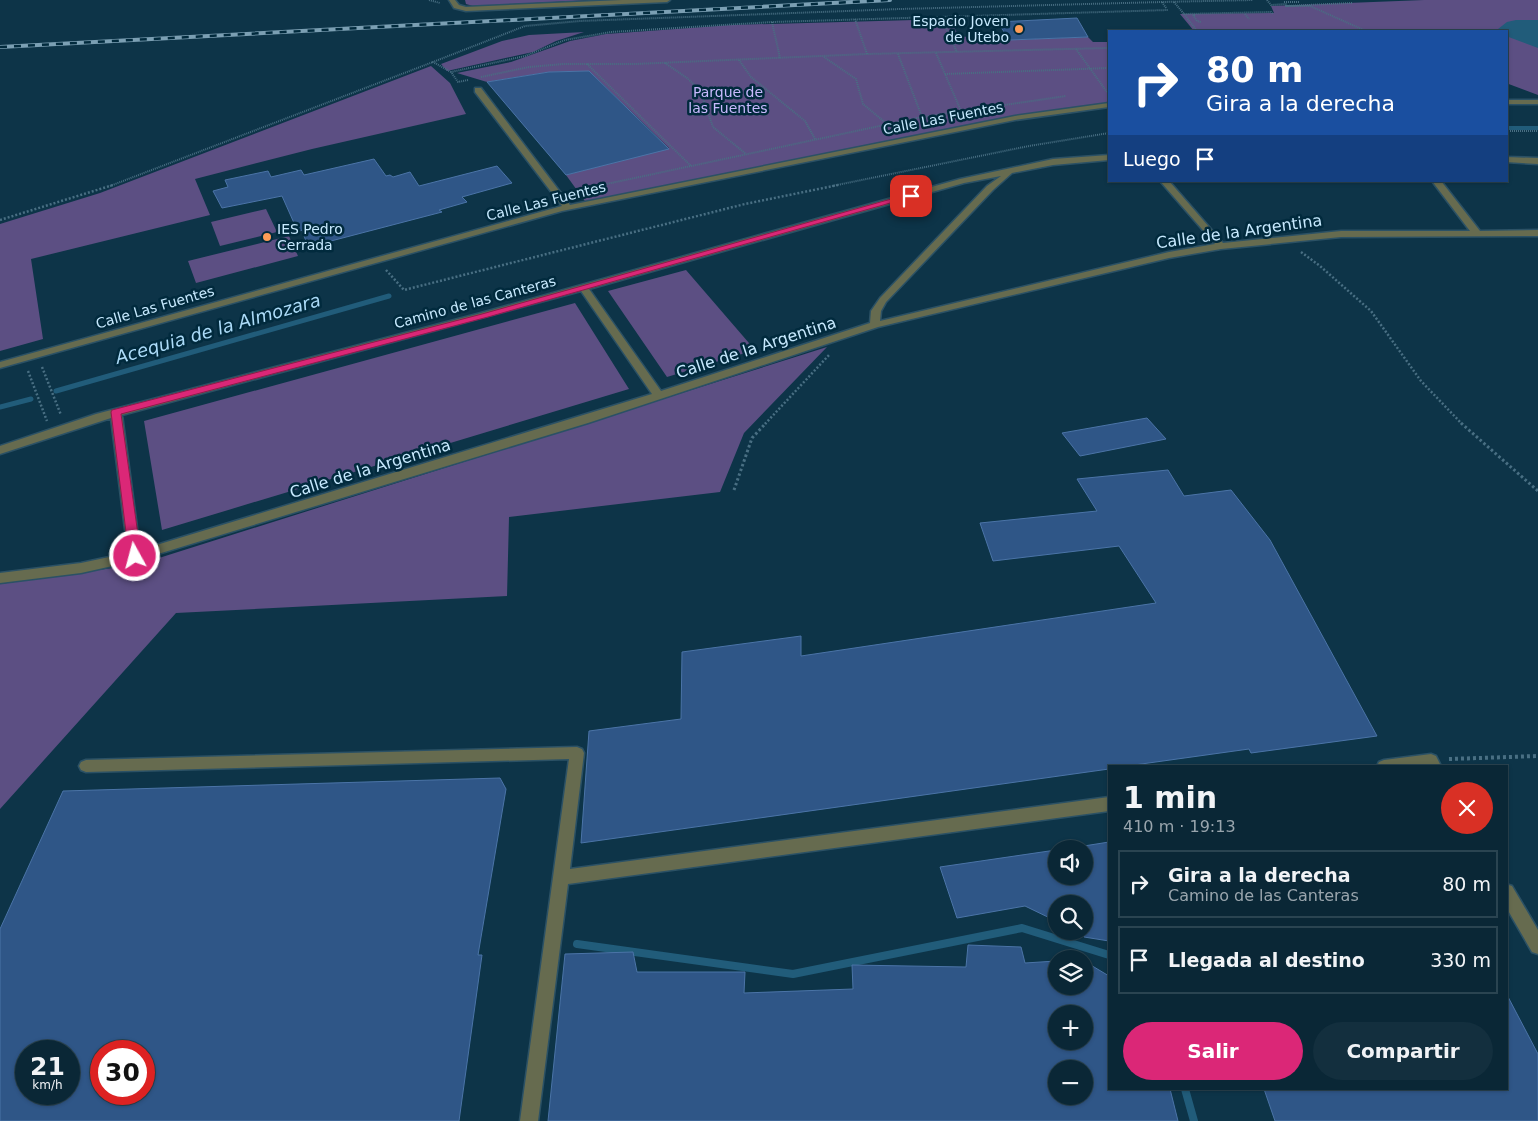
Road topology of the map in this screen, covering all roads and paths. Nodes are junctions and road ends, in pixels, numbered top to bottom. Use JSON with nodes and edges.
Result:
{"nodes":[{"id":1,"x":452,"y":0,"type":"edge"},
{"id":2,"x":667,"y":0,"type":"edge"},
{"id":3,"x":1253,"y":0,"type":"edge"},
{"id":4,"x":1267,"y":0,"type":"edge"},
{"id":5,"x":1271,"y":0,"type":"edge"},
{"id":6,"x":1297,"y":0,"type":"edge"},
{"id":7,"x":1162,"y":2,"type":"junction"},
{"id":8,"x":1174,"y":2,"type":"junction"},
{"id":9,"x":1184,"y":14,"type":"junction"},
{"id":10,"x":1245,"y":14,"type":"junction"},
{"id":11,"x":940,"y":17,"type":"junction"},
{"id":12,"x":1249,"y":19,"type":"dead end"},
{"id":13,"x":855,"y":20,"type":"junction"},
{"id":14,"x":772,"y":22,"type":"junction"},
{"id":15,"x":1201,"y":22,"type":"dead end"},
{"id":16,"x":1196,"y":30,"type":"edge"},
{"id":17,"x":1364,"y":30,"type":"edge"},
{"id":18,"x":1076,"y":48,"type":"junction"},
{"id":19,"x":1108,"y":48,"type":"edge"},
{"id":20,"x":956,"y":52,"type":"junction"},
{"id":21,"x":936,"y":53,"type":"junction"},
{"id":22,"x":867,"y":54,"type":"junction"},
{"id":23,"x":898,"y":54,"type":"junction"},
{"id":24,"x":824,"y":56,"type":"junction"},
{"id":25,"x":780,"y":58,"type":"junction"},
{"id":26,"x":739,"y":60,"type":"junction"},
{"id":27,"x":433,"y":62,"type":"junction"},
{"id":28,"x":664,"y":63,"type":"junction"},
{"id":29,"x":587,"y":64,"type":"junction"},
{"id":30,"x":1108,"y":68,"type":"edge"},
{"id":31,"x":1090,"y":69,"type":"junction"},
{"id":32,"x":451,"y":72,"type":"junction"},
{"id":33,"x":945,"y":74,"type":"junction"},
{"id":34,"x":477,"y":78,"type":"dead end"},
{"id":35,"x":478,"y":90,"type":"joint"},
{"id":36,"x":1108,"y":93,"type":"edge"},
{"id":37,"x":1508,"y":102,"type":"edge"},
{"id":38,"x":1538,"y":102,"type":"edge"},
{"id":39,"x":1108,"y":105,"type":"edge"},
{"id":40,"x":922,"y":118,"type":"junction"},
{"id":41,"x":888,"y":124,"type":"junction"},
{"id":42,"x":1508,"y":131,"type":"edge"},
{"id":43,"x":1538,"y":131,"type":"edge"},
{"id":44,"x":1108,"y":133,"type":"edge"},
{"id":45,"x":815,"y":139,"type":"junction"},
{"id":46,"x":746,"y":154,"type":"junction"},
{"id":47,"x":1108,"y":157,"type":"edge"},
{"id":48,"x":1508,"y":159,"type":"edge"},
{"id":49,"x":1538,"y":161,"type":"edge"},
{"id":50,"x":691,"y":166,"type":"junction"},
{"id":51,"x":762,"y":168,"type":"junction"},
{"id":52,"x":1016,"y":170,"type":"junction"},
{"id":53,"x":972,"y":180,"type":"junction"},
{"id":54,"x":1165,"y":182,"type":"edge"},
{"id":55,"x":1437,"y":182,"type":"edge"},
{"id":56,"x":612,"y":183,"type":"dead end"},
{"id":57,"x":959,"y":183,"type":"junction"},
{"id":58,"x":986,"y":192,"type":"junction"},
{"id":59,"x":568,"y":208,"type":"junction"},
{"id":60,"x":0,"y":220,"type":"edge"},
{"id":61,"x":1477,"y":233,"type":"junction"},
{"id":62,"x":1538,"y":233,"type":"edge"},
{"id":63,"x":1286,"y":240,"type":"junction"},
{"id":64,"x":1221,"y":246,"type":"junction"},
{"id":65,"x":384,"y":268,"type":"dead end"},
{"id":66,"x":584,"y":288,"type":"junction"},
{"id":67,"x":875,"y":325,"type":"junction"},
{"id":68,"x":848,"y":335,"type":"junction"},
{"id":69,"x":0,"y":365,"type":"edge"},
{"id":70,"x":42,"y":366,"type":"dead end"},
{"id":71,"x":28,"y":370,"type":"dead end"},
{"id":72,"x":659,"y":396,"type":"junction"},
{"id":73,"x":116,"y":412,"type":"junction"},
{"id":74,"x":58,"y":427,"type":"junction"},
{"id":75,"x":0,"y":450,"type":"edge"},
{"id":76,"x":734,"y":490,"type":"dead end"},
{"id":77,"x":1538,"y":491,"type":"edge"},
{"id":78,"x":135,"y":556,"type":"junction"},
{"id":79,"x":0,"y":578,"type":"edge"},
{"id":80,"x":1538,"y":756,"type":"edge"},
{"id":81,"x":1433,"y":763,"type":"edge"},
{"id":82,"x":1400,"y":765,"type":"edge"},
{"id":83,"x":86,"y":766,"type":"dead end"},
{"id":84,"x":1108,"y":804,"type":"edge"},
{"id":85,"x":560,"y":878,"type":"junction"},
{"id":86,"x":1508,"y":894,"type":"edge"},
{"id":87,"x":1538,"y":946,"type":"edge"},
{"id":88,"x":529,"y":1121,"type":"edge"}],
"edges":[{"from":1,"to":2,"type":"street"},
{"from":3,"to":8,"type":"path"},
{"from":4,"to":17,"type":"path"},
{"from":5,"to":6,"type":"path"},
{"from":7,"to":8,"type":"path"},
{"from":7,"to":11,"type":"path"},
{"from":7,"to":27,"type":"path"},
{"from":8,"to":9,"type":"path"},
{"from":9,"to":10,"type":"path"},
{"from":9,"to":16,"type":"path"},
{"from":10,"to":12,"type":"path"},
{"from":10,"to":15,"type":"path"},
{"from":11,"to":13,"type":"path"},
{"from":11,"to":20,"type":"path"},
{"from":13,"to":14,"type":"path"},
{"from":13,"to":22,"type":"path"},
{"from":14,"to":25,"type":"path"},
{"from":14,"to":32,"type":"path"},
{"from":18,"to":19,"type":"path"},
{"from":18,"to":20,"type":"path"},
{"from":18,"to":31,"type":"path"},
{"from":20,"to":21,"type":"path"},
{"from":21,"to":23,"type":"path"},
{"from":21,"to":33,"type":"path"},
{"from":22,"to":23,"type":"path"},
{"from":22,"to":24,"type":"path"},
{"from":23,"to":40,"type":"path"},
{"from":24,"to":25,"type":"path"},
{"from":24,"to":41,"type":"path"},
{"from":25,"to":26,"type":"path"},
{"from":26,"to":28,"type":"path"},
{"from":26,"to":45,"type":"path"},
{"from":27,"to":32,"type":"path"},
{"from":27,"to":60,"type":"path"},
{"from":28,"to":29,"type":"path"},
{"from":28,"to":46,"type":"path"},
{"from":29,"to":34,"type":"path"},
{"from":29,"to":50,"type":"path"},
{"from":30,"to":31,"type":"path"},
{"from":31,"to":33,"type":"path"},
{"from":31,"to":36,"type":"path"},
{"from":32,"to":35,"type":"path"},
{"from":33,"to":40,"type":"path"},
{"from":35,"to":59,"type":"street"},
{"from":37,"to":38,"type":"street"},
{"from":39,"to":51,"type":"street","name":"Calle Las Fuentes"},
{"from":40,"to":41,"type":"path"},
{"from":41,"to":45,"type":"path"},
{"from":42,"to":43,"type":"path"},
{"from":44,"to":65,"type":"path"},
{"from":45,"to":46,"type":"path"},
{"from":46,"to":50,"type":"path"},
{"from":46,"to":51,"type":"path"},
{"from":47,"to":52,"type":"street","name":"Camino de las Canteras"},
{"from":48,"to":49,"type":"street"},
{"from":50,"to":56,"type":"path"},
{"from":51,"to":59,"type":"street","name":"Calle Las Fuentes"},
{"from":52,"to":53,"type":"street","name":"Camino de las Canteras"},
{"from":52,"to":58,"type":"street"},
{"from":53,"to":57,"type":"street","name":"Camino de las Canteras"},
{"from":53,"to":58,"type":"street"},
{"from":54,"to":64,"type":"street"},
{"from":55,"to":61,"type":"street"},
{"from":57,"to":58,"type":"street"},
{"from":57,"to":66,"type":"street","name":"Camino de las Canteras"},
{"from":58,"to":67,"type":"street"},
{"from":59,"to":69,"type":"street","name":"Calle Las Fuentes"},
{"from":61,"to":62,"type":"street","name":"Calle de la Argentina"},
{"from":61,"to":63,"type":"street","name":"Calle de la Argentina"},
{"from":63,"to":64,"type":"street","name":"Calle de la Argentina"},
{"from":63,"to":77,"type":"path"},
{"from":64,"to":67,"type":"street","name":"Calle de la Argentina"},
{"from":66,"to":72,"type":"street"},
{"from":66,"to":73,"type":"street","name":"Camino de las Canteras"},
{"from":67,"to":68,"type":"street","name":"Calle de la Argentina"},
{"from":68,"to":72,"type":"street","name":"Calle de la Argentina"},
{"from":68,"to":76,"type":"path"},
{"from":70,"to":74,"type":"path"},
{"from":71,"to":74,"type":"path"},
{"from":72,"to":78,"type":"street","name":"Calle de la Argentina"},
{"from":73,"to":74,"type":"street","name":"Camino de las Canteras"},
{"from":73,"to":78,"type":"street"},
{"from":74,"to":75,"type":"street","name":"Camino de las Canteras"},
{"from":78,"to":79,"type":"street","name":"Calle de la Argentina"},
{"from":80,"to":81,"type":"path"},
{"from":81,"to":82,"type":"street"},
{"from":83,"to":85,"type":"street"},
{"from":84,"to":85,"type":"street"},
{"from":85,"to":88,"type":"street"},
{"from":86,"to":87,"type":"street"}]}
